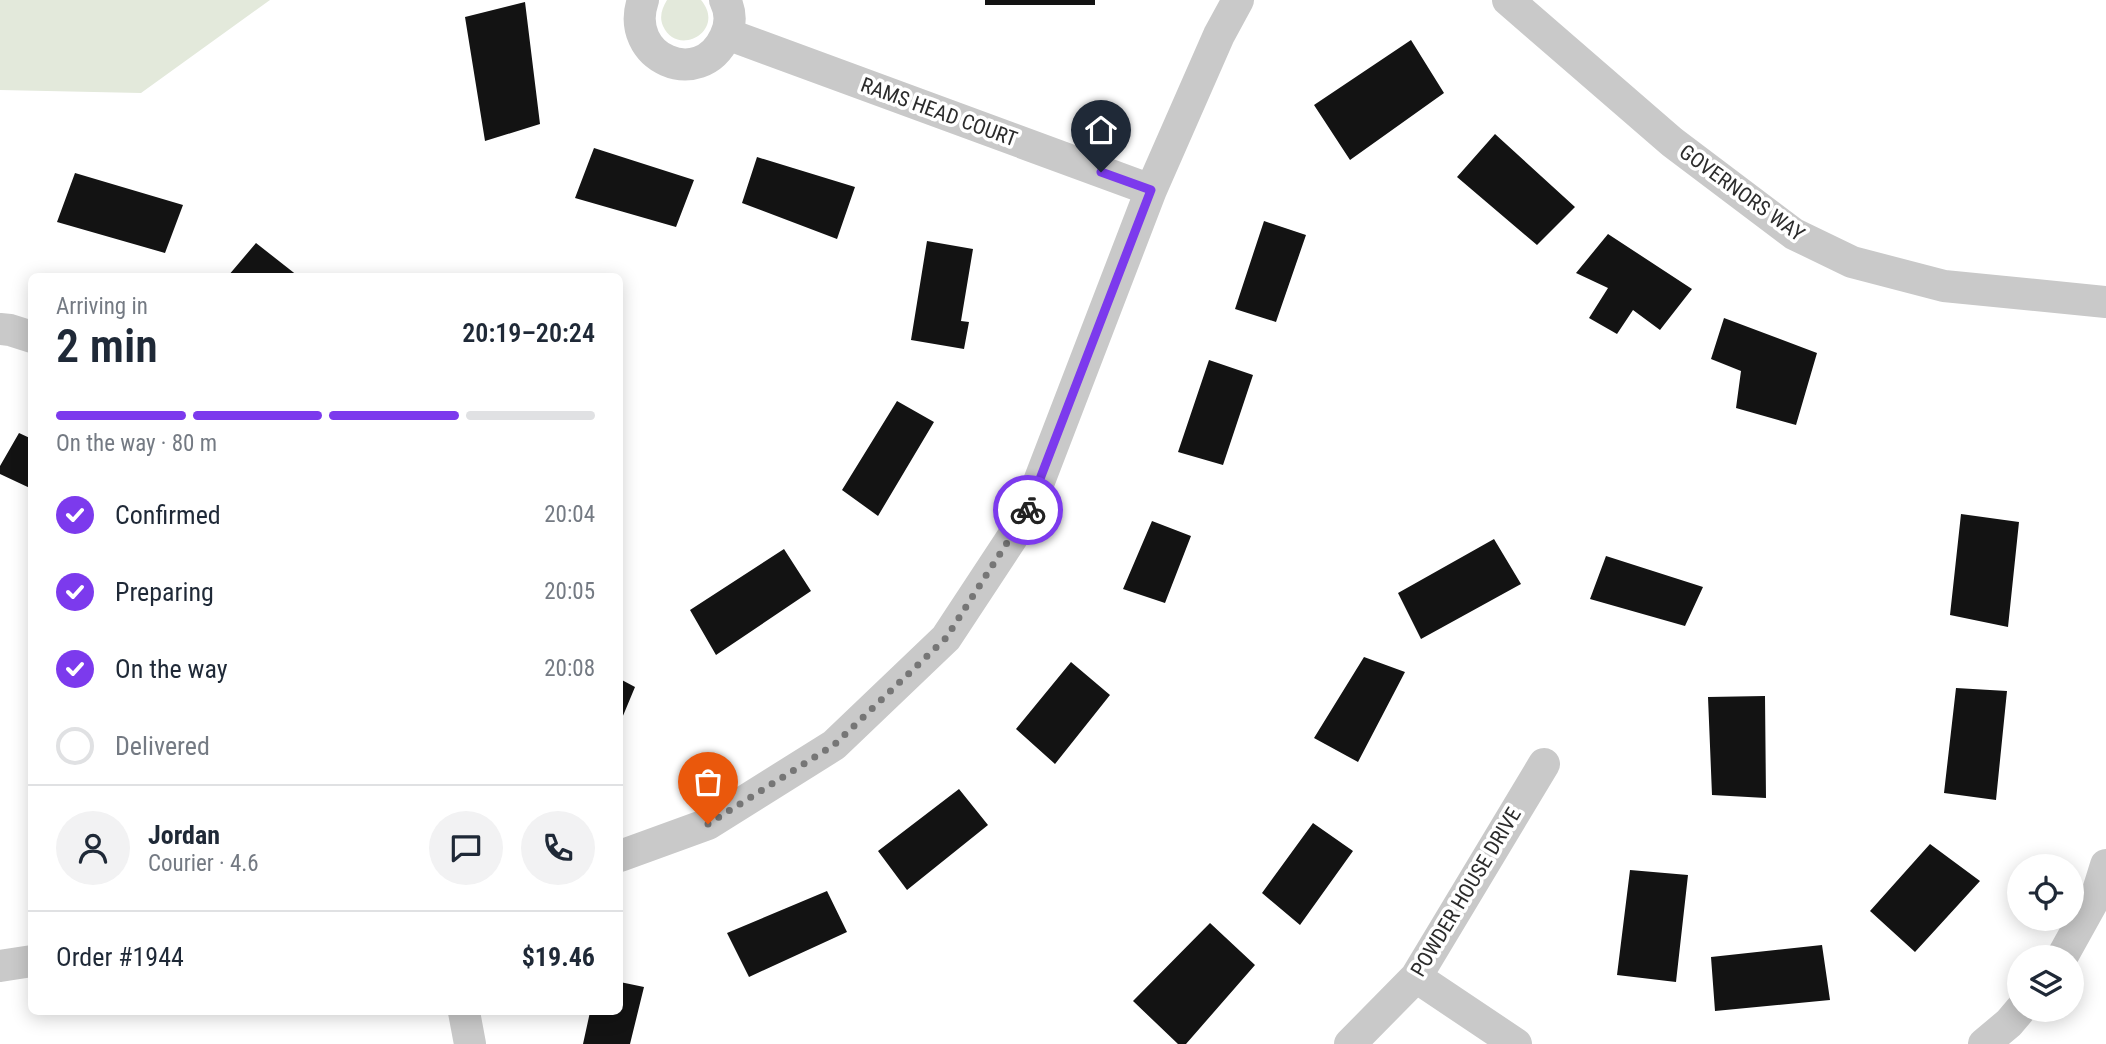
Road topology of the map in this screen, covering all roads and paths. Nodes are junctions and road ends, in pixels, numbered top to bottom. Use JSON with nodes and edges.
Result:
{"nodes":[{"id":1,"x":643,"y":0,"type":"edge"},
{"id":2,"x":725,"y":0,"type":"edge"},
{"id":3,"x":1238,"y":0,"type":"edge"},
{"id":4,"x":1508,"y":0,"type":"edge"},
{"id":5,"x":727,"y":34,"type":"junction"},
{"id":6,"x":1151,"y":190,"type":"junction"},
{"id":7,"x":2106,"y":302,"type":"edge"},
{"id":8,"x":0,"y":329,"type":"edge"},
{"id":9,"x":28,"y":336,"type":"edge"},
{"id":10,"x":1544,"y":764,"type":"dead end"},
{"id":11,"x":623,"y":855,"type":"edge"},
{"id":12,"x":2106,"y":865,"type":"edge"},
{"id":13,"x":2069,"y":945,"type":"edge"},
{"id":14,"x":28,"y":962,"type":"edge"},
{"id":15,"x":0,"y":966,"type":"edge"},
{"id":16,"x":1416,"y":977,"type":"junction"},
{"id":17,"x":465,"y":1015,"type":"edge"},
{"id":18,"x":2010,"y":1022,"type":"edge"},
{"id":19,"x":470,"y":1044,"type":"edge"},
{"id":20,"x":1350,"y":1044,"type":"edge"},
{"id":21,"x":1516,"y":1044,"type":"edge"},
{"id":22,"x":1984,"y":1044,"type":"edge"}],
"edges":[{"from":1,"to":5,"type":"street"},
{"from":2,"to":5,"type":"street"},
{"from":3,"to":6,"type":"street"},
{"from":4,"to":7,"type":"street","name":"GOVERNORS WAY"},
{"from":5,"to":6,"type":"street","name":"RAMS HEAD COURT"},
{"from":6,"to":11,"type":"street"},
{"from":8,"to":9,"type":"street"},
{"from":10,"to":16,"type":"street","name":"POWDER HOUSE DRIVE"},
{"from":12,"to":13,"type":"street"},
{"from":14,"to":15,"type":"street"},
{"from":16,"to":20,"type":"street","name":"POWDER HOUSE DRIVE"},
{"from":16,"to":21,"type":"street"},
{"from":17,"to":19,"type":"street"},
{"from":18,"to":22,"type":"street"}]}
